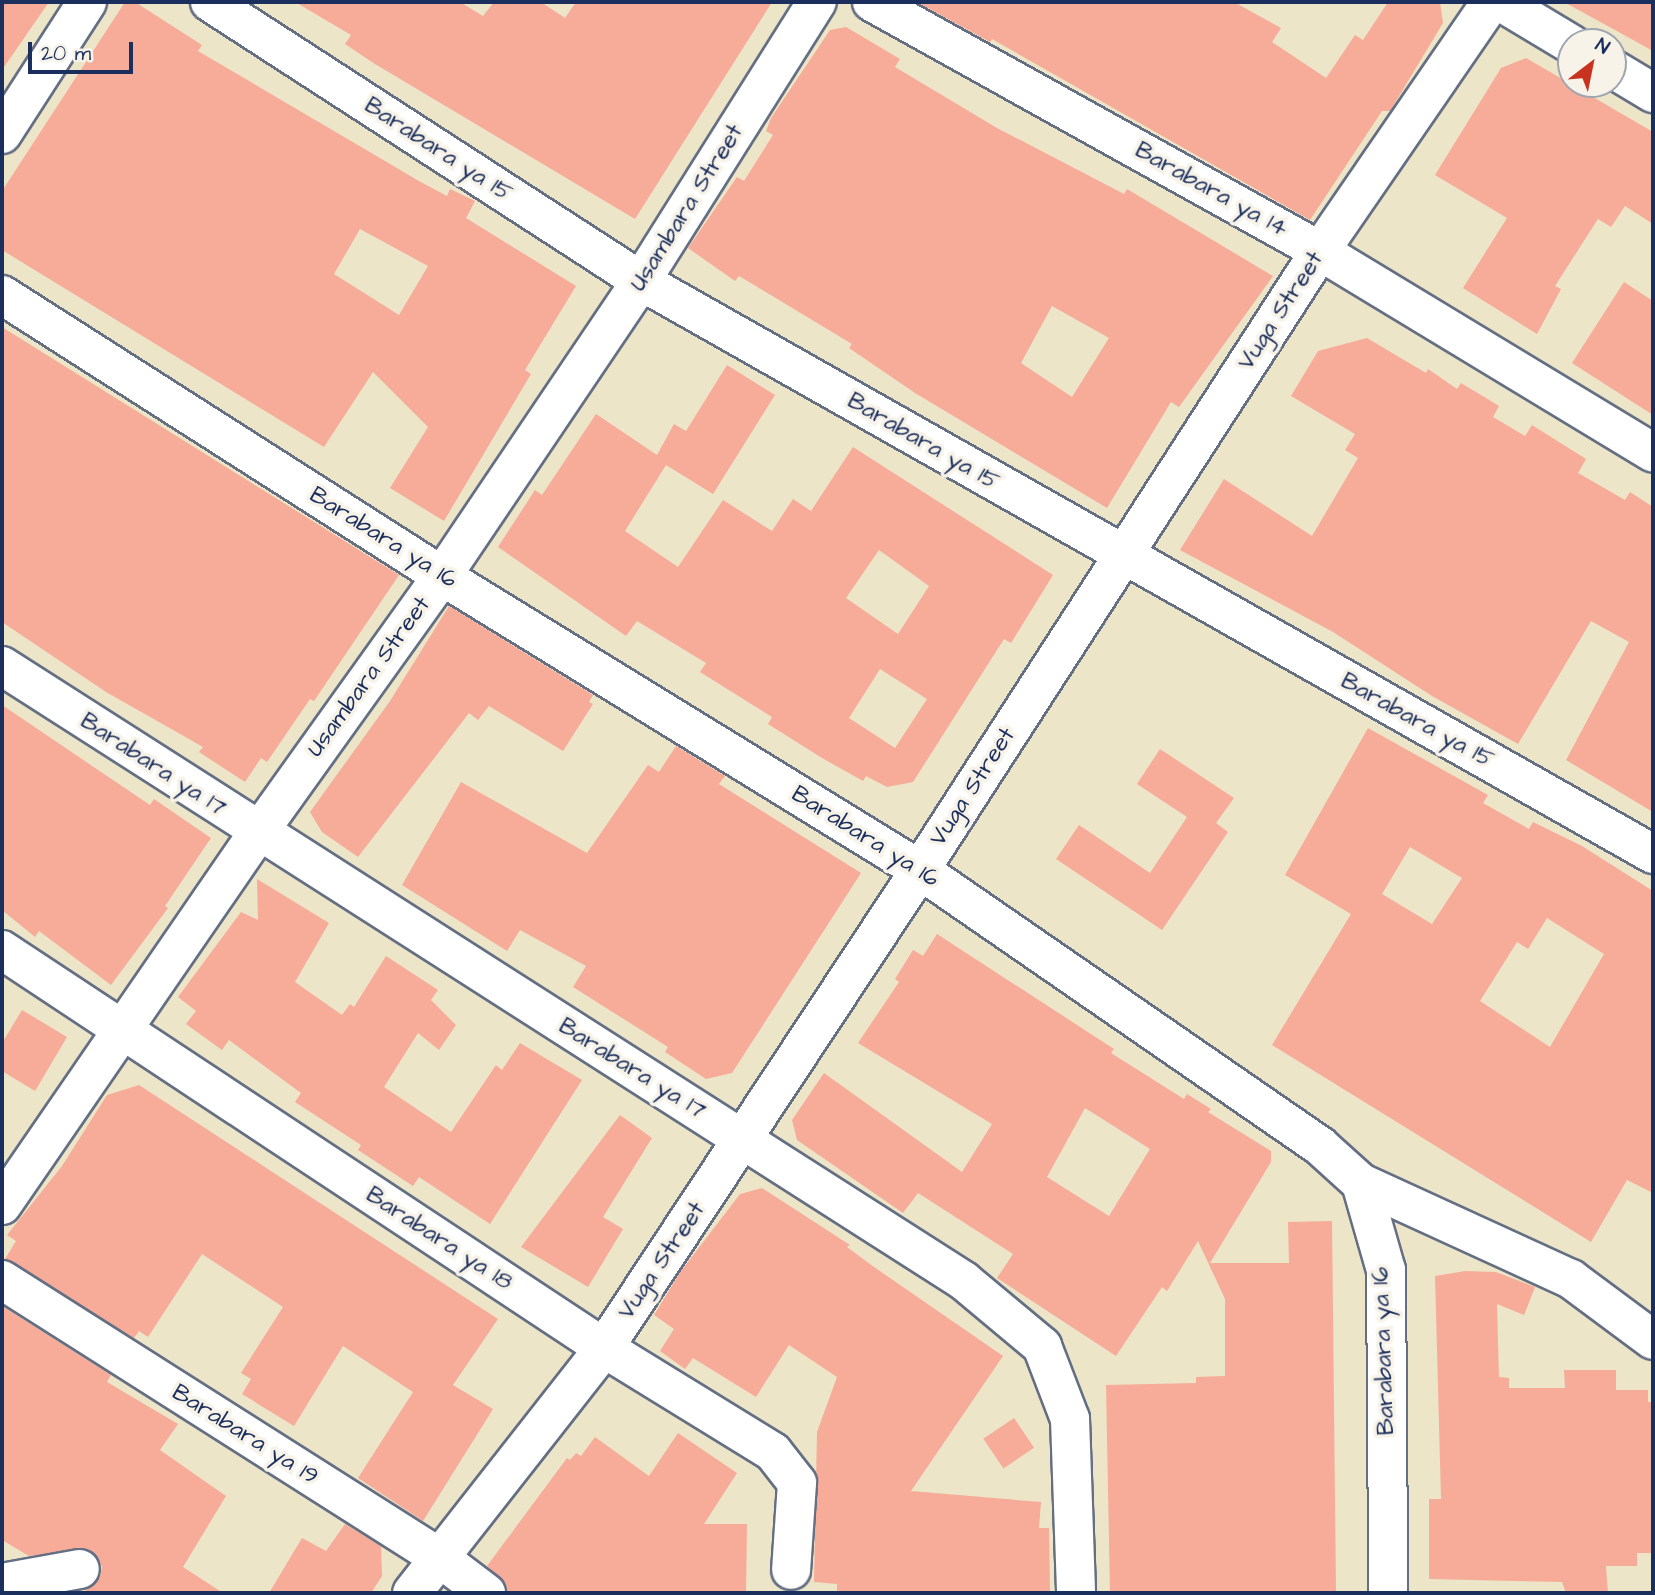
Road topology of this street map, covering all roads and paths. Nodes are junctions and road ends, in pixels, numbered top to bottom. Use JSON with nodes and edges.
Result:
{"nodes":[{"id":1,"x":87,"y":2,"type":"edge"},
{"id":2,"x":210,"y":2,"type":"edge"},
{"id":3,"x":817,"y":2,"type":"edge"},
{"id":4,"x":872,"y":2,"type":"edge"},
{"id":5,"x":1491,"y":2,"type":"edge"},
{"id":6,"x":1502,"y":2,"type":"edge"},
{"id":7,"x":1557,"y":35,"type":"edge"},
{"id":8,"x":1627,"y":77,"type":"edge"},
{"id":9,"x":1653,"y":93,"type":"edge"},
{"id":10,"x":2,"y":134,"type":"edge"},
{"id":11,"x":1320,"y":251,"type":"junction"},
{"id":12,"x":641,"y":281,"type":"junction"},
{"id":13,"x":2,"y":295,"type":"edge"},
{"id":14,"x":1653,"y":453,"type":"edge"},
{"id":15,"x":1122,"y":554,"type":"junction"},
{"id":16,"x":443,"y":576,"type":"junction"},
{"id":17,"x":2,"y":666,"type":"edge"},
{"id":18,"x":258,"y":833,"type":"junction"},
{"id":19,"x":1653,"y":854,"type":"edge"},
{"id":20,"x":920,"y":870,"type":"junction"},
{"id":21,"x":2,"y":950,"type":"edge"},
{"id":22,"x":122,"y":1030,"type":"junction"},
{"id":23,"x":742,"y":1139,"type":"junction"},
{"id":24,"x":1361,"y":1183,"type":"junction"},
{"id":25,"x":2,"y":1205,"type":"edge"},
{"id":26,"x":2,"y":1280,"type":"edge"},
{"id":27,"x":1653,"y":1340,"type":"edge"},
{"id":28,"x":604,"y":1348,"type":"junction"},
{"id":29,"x":440,"y":1558,"type":"junction"},
{"id":30,"x":80,"y":1569,"type":"dead end"},
{"id":31,"x":791,"y":1570,"type":"dead end"},
{"id":32,"x":2,"y":1583,"type":"edge"},
{"id":33,"x":412,"y":1593,"type":"edge"},
{"id":34,"x":486,"y":1593,"type":"edge"},
{"id":35,"x":1076,"y":1593,"type":"edge"},
{"id":36,"x":1388,"y":1593,"type":"edge"}],
"edges":[{"from":1,"to":10,"type":"street"},
{"from":2,"to":12,"type":"street","name":"Barabara ya 15"},
{"from":3,"to":12,"type":"street","name":"Usambara Street"},
{"from":4,"to":11,"type":"street","name":"Barabara ya 14"},
{"from":5,"to":11,"type":"street","name":"Vuga Street"},
{"from":6,"to":7,"type":"street"},
{"from":8,"to":9,"type":"street"},
{"from":11,"to":14,"type":"street","name":"Barabara ya 14"},
{"from":11,"to":15,"type":"street","name":"Vuga Street"},
{"from":12,"to":15,"type":"street","name":"Barabara ya 15"},
{"from":12,"to":16,"type":"street","name":"Usambara Street"},
{"from":13,"to":16,"type":"street","name":"Barabara ya 16"},
{"from":15,"to":19,"type":"street","name":"Barabara ya 15"},
{"from":15,"to":20,"type":"street","name":"Vuga Street"},
{"from":16,"to":18,"type":"street","name":"Usambara Street"},
{"from":16,"to":20,"type":"street","name":"Barabara ya 16"},
{"from":17,"to":18,"type":"street","name":"Barabara ya 17"},
{"from":18,"to":22,"type":"street","name":"Usambara Street"},
{"from":18,"to":23,"type":"street","name":"Barabara ya 17"},
{"from":20,"to":23,"type":"street","name":"Vuga Street"},
{"from":20,"to":24,"type":"street","name":"Barabara ya 16"},
{"from":21,"to":22,"type":"street","name":"Barabara ya 18"},
{"from":22,"to":25,"type":"street","name":"Usambara Street"},
{"from":22,"to":28,"type":"street","name":"Barabara ya 18"},
{"from":23,"to":28,"type":"street","name":"Vuga Street"},
{"from":23,"to":35,"type":"street","name":"Barabara ya 17"},
{"from":24,"to":27,"type":"street"},
{"from":24,"to":36,"type":"street","name":"Barabara ya 16"},
{"from":26,"to":29,"type":"street","name":"Barabara ya 19"},
{"from":28,"to":29,"type":"street","name":"Vuga Street"},
{"from":28,"to":31,"type":"street","name":"Barabara ya 18"},
{"from":29,"to":33,"type":"street","name":"Vuga Street"},
{"from":29,"to":34,"type":"street","name":"Barabara ya 19"},
{"from":30,"to":32,"type":"street"}]}
